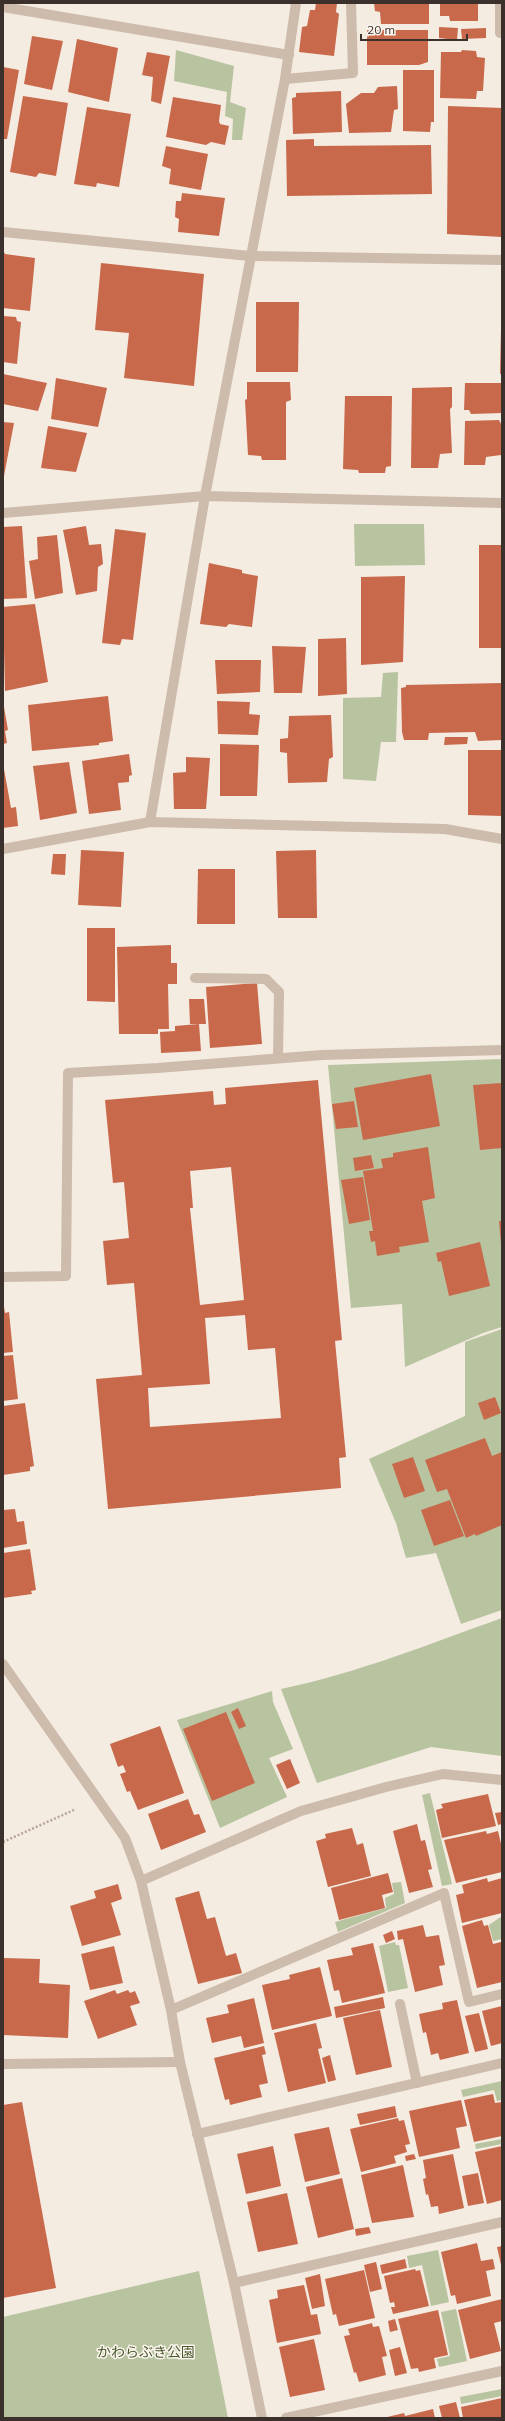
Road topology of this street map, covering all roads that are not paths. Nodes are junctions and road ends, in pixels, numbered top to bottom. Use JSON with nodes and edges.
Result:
{"nodes":[{"id":1,"x":296,"y":3,"type":"edge"},
{"id":2,"x":351,"y":3,"type":"edge"},
{"id":3,"x":500,"y":3,"type":"edge"},
{"id":4,"x":3,"y":7,"type":"edge"},
{"id":5,"x":500,"y":33,"type":"dead end"},
{"id":6,"x":289,"y":55,"type":"junction"},
{"id":7,"x":285,"y":79,"type":"junction"},
{"id":8,"x":3,"y":232,"type":"edge"},
{"id":9,"x":250,"y":256,"type":"junction"},
{"id":10,"x":502,"y":260,"type":"edge"},
{"id":11,"x":205,"y":496,"type":"junction"},
{"id":12,"x":502,"y":503,"type":"edge"},
{"id":13,"x":3,"y":513,"type":"edge"},
{"id":14,"x":150,"y":822,"type":"junction"},
{"id":15,"x":502,"y":839,"type":"edge"},
{"id":16,"x":3,"y":849,"type":"edge"},
{"id":17,"x":195,"y":978,"type":"dead end"},
{"id":18,"x":502,"y":1050,"type":"edge"},
{"id":19,"x":278,"y":1058,"type":"junction"},
{"id":20,"x":3,"y":1277,"type":"edge"},
{"id":21,"x":3,"y":1664,"type":"edge"},
{"id":22,"x":502,"y":1780,"type":"edge"},
{"id":23,"x":141,"y":1881,"type":"junction"},
{"id":24,"x":502,"y":1994,"type":"edge"},
{"id":25,"x":400,"y":2004,"type":"dead end"},
{"id":26,"x":171,"y":2010,"type":"junction"},
{"id":27,"x":180,"y":2062,"type":"junction"},
{"id":28,"x":502,"y":2063,"type":"edge"},
{"id":29,"x":3,"y":2064,"type":"edge"},
{"id":30,"x":417,"y":2083,"type":"junction"},
{"id":31,"x":197,"y":2134,"type":"junction"},
{"id":32,"x":502,"y":2222,"type":"edge"},
{"id":33,"x":234,"y":2282,"type":"junction"},
{"id":34,"x":502,"y":2371,"type":"edge"},
{"id":35,"x":262,"y":2418,"type":"edge"},
{"id":36,"x":286,"y":2418,"type":"edge"}],
"edges":[{"from":1,"to":6,"type":"street"},
{"from":2,"to":7,"type":"street"},
{"from":3,"to":5,"type":"street"},
{"from":4,"to":6,"type":"street"},
{"from":6,"to":7,"type":"street"},
{"from":7,"to":9,"type":"street"},
{"from":8,"to":9,"type":"street"},
{"from":9,"to":10,"type":"street"},
{"from":9,"to":11,"type":"street"},
{"from":11,"to":12,"type":"street"},
{"from":11,"to":13,"type":"street"},
{"from":11,"to":14,"type":"street"},
{"from":14,"to":15,"type":"street"},
{"from":14,"to":16,"type":"street"},
{"from":17,"to":19,"type":"street"},
{"from":18,"to":19,"type":"street"},
{"from":19,"to":20,"type":"street"},
{"from":21,"to":23,"type":"street"},
{"from":22,"to":23,"type":"street"},
{"from":23,"to":26,"type":"street"},
{"from":24,"to":26,"type":"street"},
{"from":25,"to":30,"type":"street"},
{"from":26,"to":27,"type":"street"},
{"from":27,"to":29,"type":"street"},
{"from":27,"to":31,"type":"street"},
{"from":28,"to":30,"type":"street"},
{"from":30,"to":31,"type":"street"},
{"from":31,"to":33,"type":"street"},
{"from":32,"to":33,"type":"street"},
{"from":33,"to":35,"type":"street"},
{"from":34,"to":36,"type":"street"}]}
